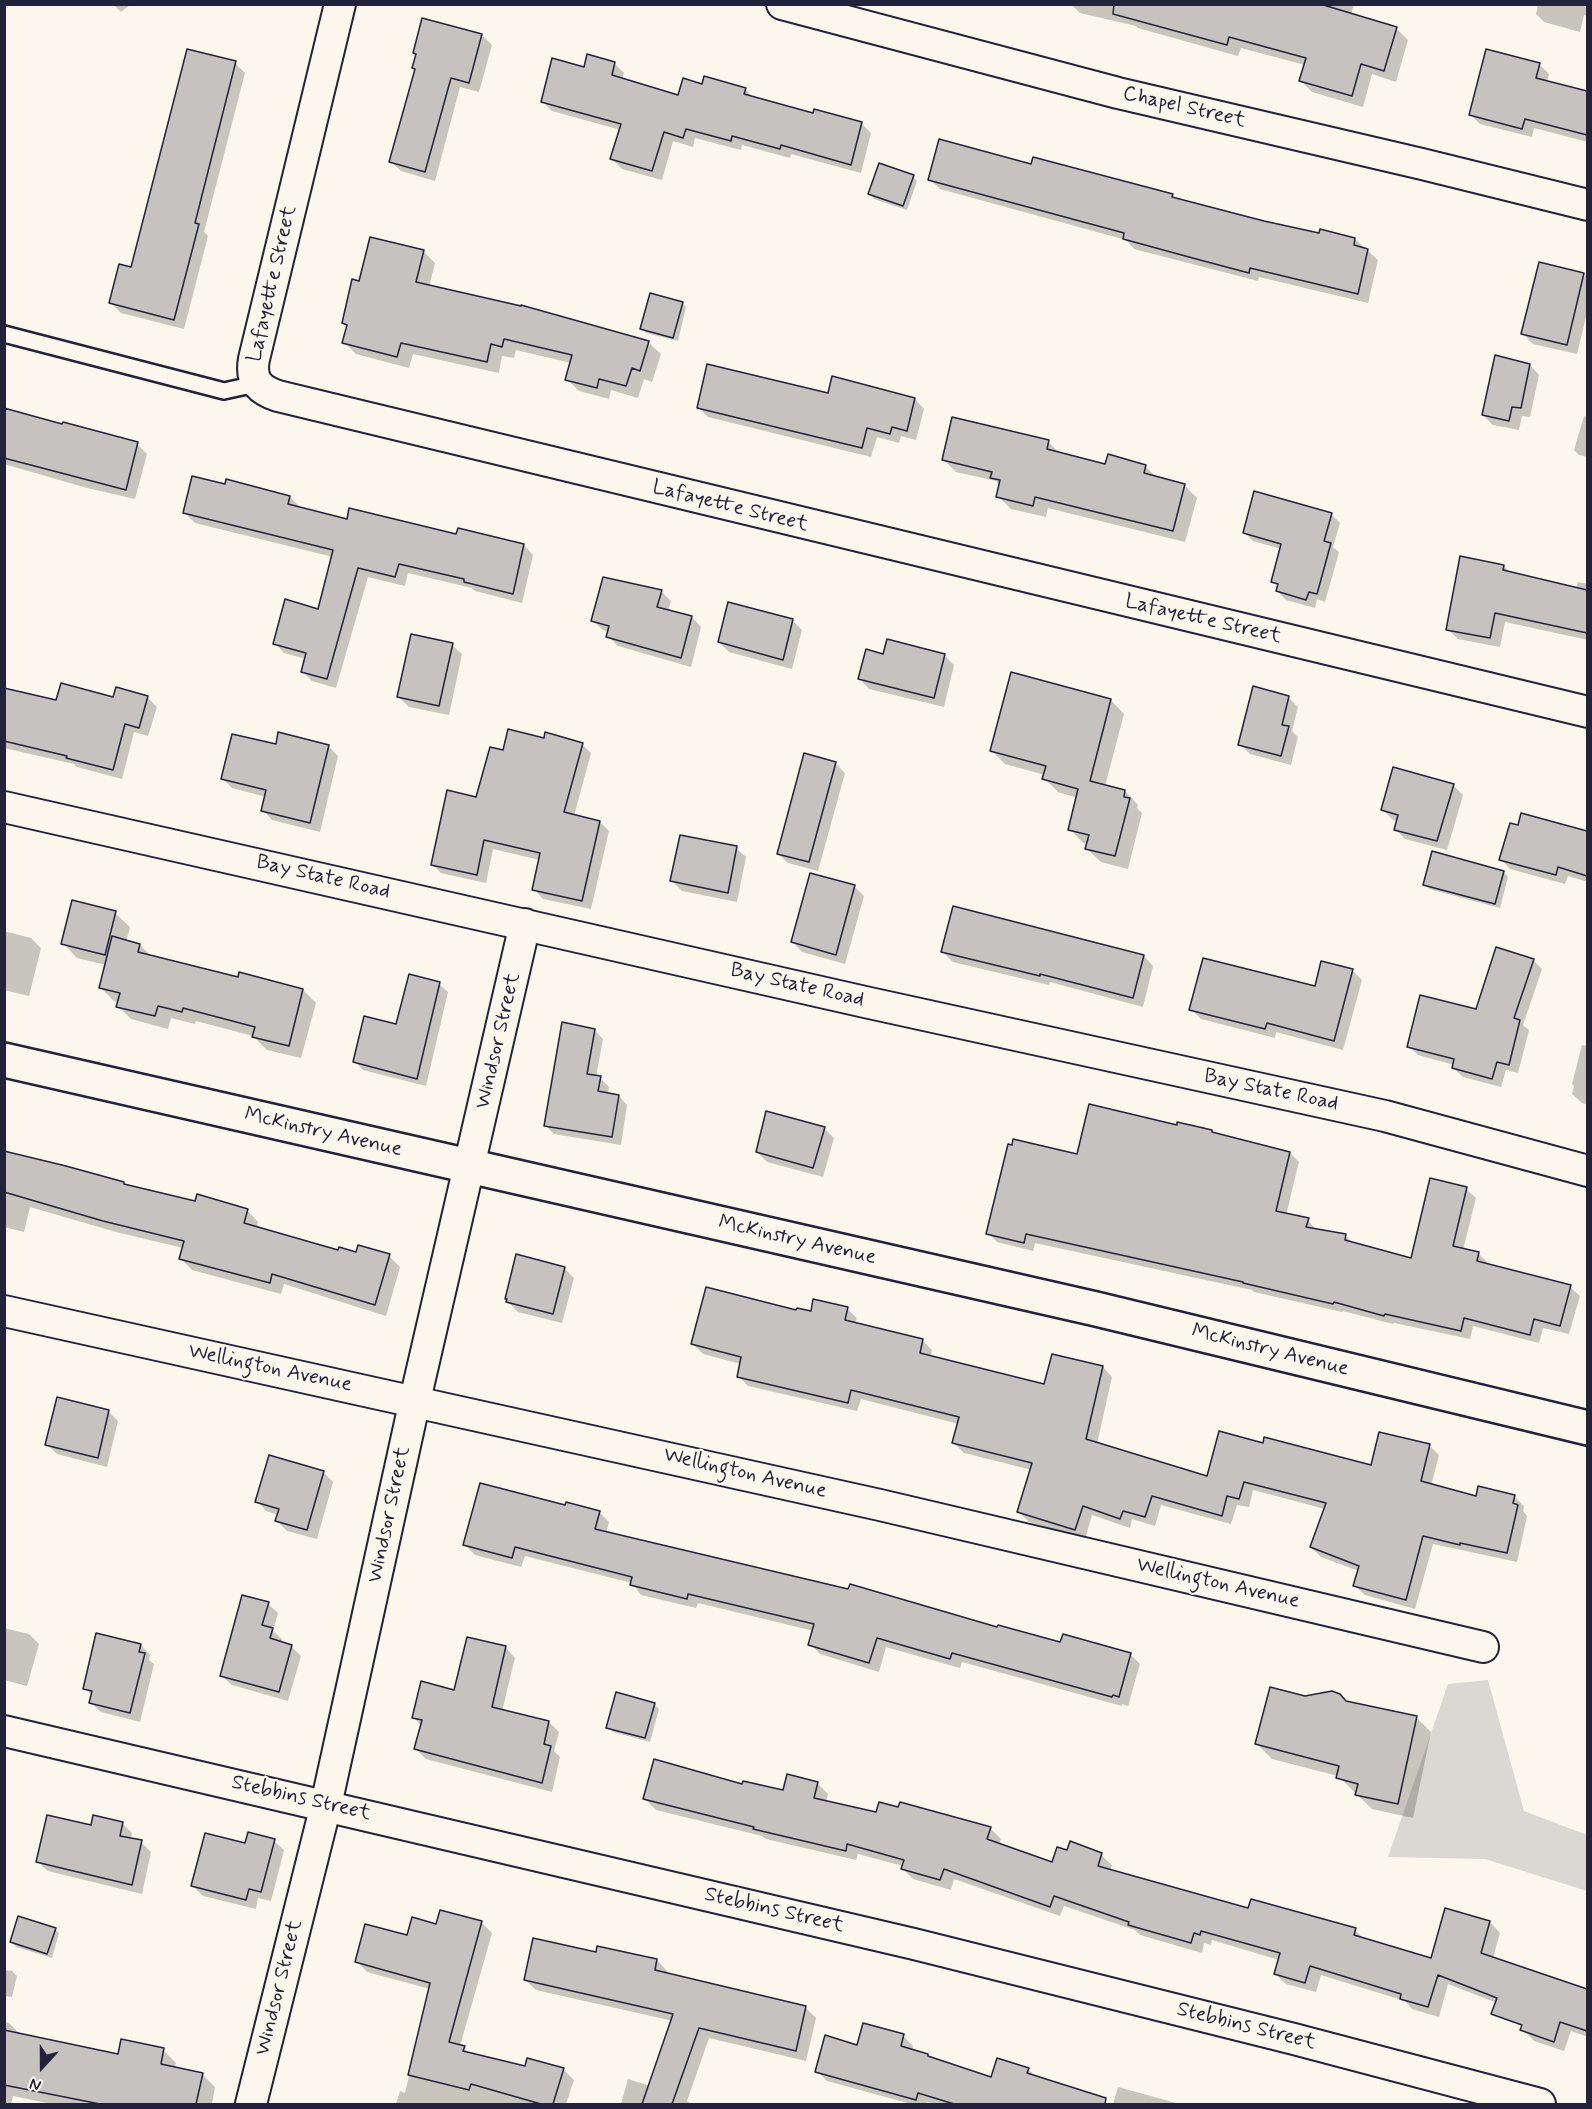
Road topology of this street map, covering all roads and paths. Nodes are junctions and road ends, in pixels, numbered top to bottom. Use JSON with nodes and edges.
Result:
{"nodes":[{"id":1,"x":340,"y":4,"type":"edge"},
{"id":2,"x":782,"y":4,"type":"edge"},
{"id":3,"x":1587,"y":205,"type":"edge"},
{"id":4,"x":4,"y":334,"type":"edge"},
{"id":5,"x":256,"y":384,"type":"junction"},
{"id":6,"x":1587,"y":712,"type":"edge"},
{"id":7,"x":4,"y":807,"type":"edge"},
{"id":8,"x":525,"y":924,"type":"junction"},
{"id":9,"x":4,"y":1060,"type":"edge"},
{"id":10,"x":470,"y":1166,"type":"junction"},
{"id":11,"x":1587,"y":1171,"type":"edge"},
{"id":12,"x":4,"y":1311,"type":"edge"},
{"id":13,"x":415,"y":1400,"type":"junction"},
{"id":14,"x":1587,"y":1428,"type":"edge"},
{"id":15,"x":1482,"y":1647,"type":"dead end"},
{"id":16,"x":4,"y":1731,"type":"edge"},
{"id":17,"x":326,"y":1805,"type":"junction"},
{"id":18,"x":251,"y":2104,"type":"edge"},
{"id":19,"x":1540,"y":2104,"type":"edge"}],
"edges":[{"from":1,"to":5,"type":"street","name":"Lafayette Street"},
{"from":2,"to":3,"type":"street","name":"Chapel Street"},
{"from":4,"to":5,"type":"lane"},
{"from":5,"to":6,"type":"street","name":"Lafayette Street"},
{"from":7,"to":8,"type":"street","name":"Bay State Road"},
{"from":8,"to":10,"type":"street","name":"Windsor Street"},
{"from":8,"to":11,"type":"street","name":"Bay State Road"},
{"from":9,"to":10,"type":"street","name":"McKinstry Avenue"},
{"from":10,"to":13,"type":"street","name":"Windsor Street"},
{"from":10,"to":14,"type":"street","name":"McKinstry Avenue"},
{"from":12,"to":13,"type":"street","name":"Wellington Avenue"},
{"from":13,"to":15,"type":"street","name":"Wellington Avenue"},
{"from":13,"to":17,"type":"street","name":"Windsor Street"},
{"from":16,"to":17,"type":"street","name":"Stebbins Street"},
{"from":17,"to":18,"type":"street","name":"Windsor Street"},
{"from":17,"to":19,"type":"street","name":"Stebbins Street"}]}
